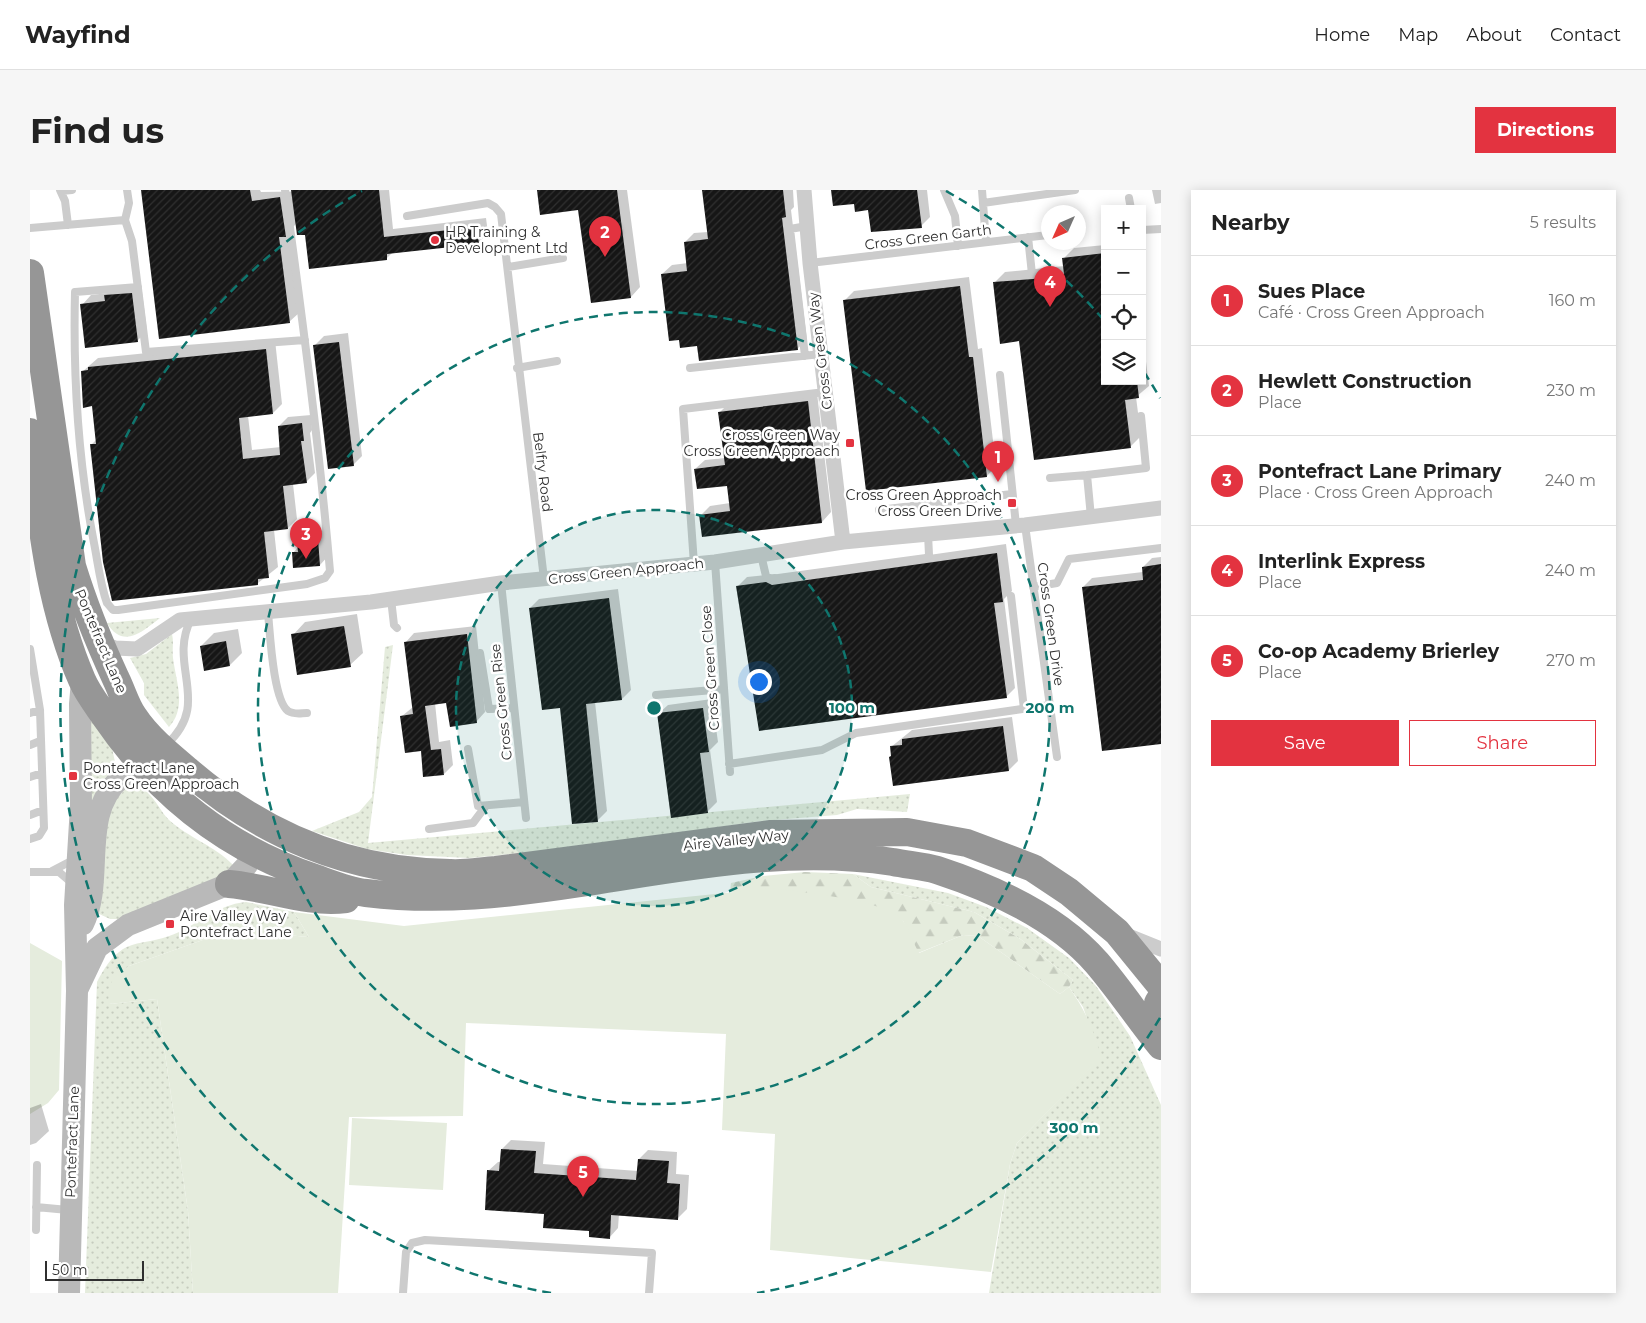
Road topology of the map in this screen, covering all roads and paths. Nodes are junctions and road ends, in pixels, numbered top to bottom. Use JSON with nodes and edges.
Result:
{"nodes":[{"id":1,"x":72,"y":190,"type":"edge"},
{"id":2,"x":127,"y":190,"type":"edge"},
{"id":3,"x":285,"y":190,"type":"edge"},
{"id":4,"x":804,"y":190,"type":"edge"},
{"id":5,"x":944,"y":190,"type":"edge"},
{"id":6,"x":982,"y":190,"type":"edge"},
{"id":7,"x":1075,"y":190,"type":"edge"},
{"id":8,"x":61,"y":191,"type":"edge"},
{"id":9,"x":1129,"y":198,"type":"dead end"},
{"id":10,"x":982,"y":203,"type":"junction"},
{"id":11,"x":1130,"y":205,"type":"edge"},
{"id":12,"x":407,"y":216,"type":"dead end"},
{"id":13,"x":125,"y":220,"type":"junction"},
{"id":14,"x":68,"y":225,"type":"junction"},
{"id":15,"x":807,"y":226,"type":"junction"},
{"id":16,"x":30,"y":228,"type":"edge"},
{"id":17,"x":1161,"y":229,"type":"edge"},
{"id":18,"x":1146,"y":230,"type":"edge"},
{"id":19,"x":1041,"y":236,"type":"edge"},
{"id":20,"x":1028,"y":237,"type":"junction"},
{"id":21,"x":986,"y":242,"type":"junction"},
{"id":22,"x":958,"y":246,"type":"junction"},
{"id":23,"x":563,"y":258,"type":"dead end"},
{"id":24,"x":810,"y":264,"type":"junction"},
{"id":25,"x":508,"y":267,"type":"junction"},
{"id":26,"x":30,"y":273,"type":"edge"},
{"id":27,"x":1032,"y":274,"type":"dead end"},
{"id":28,"x":138,"y":287,"type":"junction"},
{"id":29,"x":306,"y":340,"type":"junction"},
{"id":30,"x":821,"y":354,"type":"junction"},
{"id":31,"x":805,"y":356,"type":"junction"},
{"id":32,"x":557,"y":361,"type":"dead end"},
{"id":33,"x":518,"y":368,"type":"junction"},
{"id":34,"x":690,"y":368,"type":"dead end"},
{"id":35,"x":1000,"y":375,"type":"dead end"},
{"id":36,"x":825,"y":392,"type":"junction"},
{"id":37,"x":1141,"y":416,"type":"dead end"},
{"id":38,"x":30,"y":432,"type":"edge"},
{"id":39,"x":1087,"y":475,"type":"junction"},
{"id":40,"x":1050,"y":478,"type":"dead end"},
{"id":41,"x":1012,"y":494,"type":"junction"},
{"id":42,"x":1161,"y":508,"type":"edge"},
{"id":43,"x":880,"y":510,"type":"dead end"},
{"id":44,"x":1091,"y":517,"type":"junction"},
{"id":45,"x":1020,"y":525,"type":"junction"},
{"id":46,"x":928,"y":534,"type":"junction"},
{"id":47,"x":844,"y":542,"type":"junction"},
{"id":48,"x":1161,"y":548,"type":"edge"},
{"id":49,"x":761,"y":555,"type":"junction"},
{"id":50,"x":715,"y":562,"type":"junction"},
{"id":51,"x":694,"y":564,"type":"junction"},
{"id":52,"x":544,"y":579,"type":"junction"},
{"id":53,"x":501,"y":583,"type":"junction"},
{"id":54,"x":1033,"y":587,"type":"junction"},
{"id":55,"x":1011,"y":596,"type":"dead end"},
{"id":56,"x":391,"y":599,"type":"junction"},
{"id":57,"x":268,"y":612,"type":"junction"},
{"id":58,"x":192,"y":619,"type":"junction"},
{"id":59,"x":397,"y":628,"type":"dead end"},
{"id":60,"x":99,"y":642,"type":"junction"},
{"id":61,"x":30,"y":647,"type":"edge"},
{"id":62,"x":480,"y":653,"type":"dead end"},
{"id":63,"x":33,"y":680,"type":"edge"},
{"id":64,"x":82,"y":681,"type":"junction"},
{"id":65,"x":724,"y":689,"type":"junction"},
{"id":66,"x":656,"y":695,"type":"dead end"},
{"id":67,"x":1050,"y":706,"type":"junction"},
{"id":68,"x":514,"y":708,"type":"junction"},
{"id":69,"x":1024,"y":709,"type":"junction"},
{"id":70,"x":40,"y":710,"type":"junction"},
{"id":71,"x":307,"y":713,"type":"dead end"},
{"id":72,"x":30,"y":714,"type":"edge"},
{"id":73,"x":40,"y":741,"type":"junction"},
{"id":74,"x":30,"y":744,"type":"edge"},
{"id":75,"x":468,"y":749,"type":"dead end"},
{"id":76,"x":1057,"y":757,"type":"dead end"},
{"id":77,"x":157,"y":758,"type":"junction"},
{"id":78,"x":729,"y":764,"type":"junction"},
{"id":79,"x":730,"y":772,"type":"dead end"},
{"id":80,"x":42,"y":773,"type":"junction"},
{"id":81,"x":30,"y":777,"type":"edge"},
{"id":82,"x":524,"y":802,"type":"junction"},
{"id":83,"x":484,"y":807,"type":"junction"},
{"id":84,"x":43,"y":810,"type":"junction"},
{"id":85,"x":30,"y":815,"type":"edge"},
{"id":86,"x":526,"y":818,"type":"dead end"},
{"id":87,"x":267,"y":827,"type":"joint"},
{"id":88,"x":429,"y":829,"type":"dead end"},
{"id":89,"x":30,"y":839,"type":"edge"},
{"id":90,"x":251,"y":852,"type":"junction"},
{"id":91,"x":77,"y":858,"type":"junction"},
{"id":92,"x":50,"y":871,"type":"junction"},
{"id":93,"x":30,"y":872,"type":"edge"},
{"id":94,"x":229,"y":884,"type":"junction"},
{"id":95,"x":361,"y":893,"type":"junction"},
{"id":96,"x":79,"y":903,"type":"junction"},
{"id":97,"x":128,"y":925,"type":"junction"},
{"id":98,"x":1118,"y":932,"type":"junction"},
{"id":99,"x":1161,"y":949,"type":"edge"},
{"id":100,"x":1161,"y":986,"type":"edge"},
{"id":101,"x":77,"y":991,"type":"junction"},
{"id":102,"x":1161,"y":993,"type":"edge"},
{"id":103,"x":1161,"y":998,"type":"edge"},
{"id":104,"x":1141,"y":1010,"type":"edge"},
{"id":105,"x":1161,"y":1046,"type":"edge"},
{"id":106,"x":37,"y":1165,"type":"dead end"},
{"id":107,"x":36,"y":1207,"type":"junction"},
{"id":108,"x":70,"y":1210,"type":"junction"},
{"id":109,"x":36,"y":1230,"type":"dead end"},
{"id":110,"x":69,"y":1293,"type":"edge"},
{"id":111,"x":403,"y":1293,"type":"edge"},
{"id":112,"x":649,"y":1293,"type":"edge"}],
"edges":[{"from":1,"to":8,"type":"lane"},
{"from":2,"to":13,"type":"lane"},
{"from":3,"to":29,"type":"lane"},
{"from":4,"to":15,"type":"street","name":"Cross Green Way"},
{"from":5,"to":22,"type":"lane"},
{"from":6,"to":10,"type":"lane"},
{"from":7,"to":10,"type":"lane"},
{"from":8,"to":14,"type":"lane"},
{"from":9,"to":11,"type":"lane"},
{"from":10,"to":21,"type":"lane"},
{"from":12,"to":25,"type":"lane","name":"Belfry Road"},
{"from":13,"to":14,"type":"lane"},
{"from":13,"to":28,"type":"lane"},
{"from":14,"to":16,"type":"lane"},
{"from":15,"to":24,"type":"street","name":"Cross Green Way"},
{"from":15,"to":31,"type":"lane"},
{"from":17,"to":18,"type":"lane"},
{"from":19,"to":20,"type":"lane","name":"Cross Green Garth"},
{"from":20,"to":21,"type":"lane","name":"Cross Green Garth"},
{"from":20,"to":27,"type":"lane"},
{"from":21,"to":22,"type":"lane","name":"Cross Green Garth"},
{"from":22,"to":24,"type":"lane","name":"Cross Green Garth"},
{"from":23,"to":25,"type":"lane"},
{"from":24,"to":30,"type":"street","name":"Cross Green Way"},
{"from":25,"to":33,"type":"lane","name":"Belfry Road"},
{"from":26,"to":60,"type":"highway","name":"Pontefract Lane"},
{"from":28,"to":29,"type":"lane"},
{"from":28,"to":29,"type":"lane"},
{"from":30,"to":31,"type":"lane"},
{"from":30,"to":36,"type":"street","name":"Cross Green Way"},
{"from":31,"to":34,"type":"lane"},
{"from":32,"to":33,"type":"lane"},
{"from":33,"to":52,"type":"lane","name":"Belfry Road"},
{"from":35,"to":41,"type":"lane","name":"Cross Green Drive"},
{"from":36,"to":47,"type":"street","name":"Cross Green Way"},
{"from":36,"to":51,"type":"lane"},
{"from":37,"to":39,"type":"lane"},
{"from":38,"to":64,"type":"highway","name":"Pontefract Lane"},
{"from":39,"to":40,"type":"lane"},
{"from":39,"to":44,"type":"lane"},
{"from":41,"to":43,"type":"lane"},
{"from":41,"to":45,"type":"lane","name":"Cross Green Drive"},
{"from":42,"to":44,"type":"street","name":"Cross Green Approach"},
{"from":44,"to":45,"type":"street","name":"Cross Green Approach"},
{"from":45,"to":46,"type":"street","name":"Cross Green Approach"},
{"from":45,"to":54,"type":"lane","name":"Cross Green Drive"},
{"from":46,"to":47,"type":"street","name":"Cross Green Approach"},
{"from":46,"to":49,"type":"lane"},
{"from":47,"to":49,"type":"street","name":"Cross Green Approach"},
{"from":48,"to":54,"type":"lane"},
{"from":49,"to":50,"type":"street","name":"Cross Green Approach"},
{"from":50,"to":51,"type":"street","name":"Cross Green Approach"},
{"from":50,"to":65,"type":"lane","name":"Cross Green Close"},
{"from":51,"to":52,"type":"street","name":"Cross Green Approach"},
{"from":52,"to":53,"type":"street","name":"Cross Green Approach"},
{"from":53,"to":56,"type":"street","name":"Cross Green Approach"},
{"from":53,"to":68,"type":"lane","name":"Cross Green Rise"},
{"from":54,"to":67,"type":"lane","name":"Cross Green Drive"},
{"from":55,"to":69,"type":"lane"},
{"from":56,"to":57,"type":"street","name":"Cross Green Approach"},
{"from":56,"to":59,"type":"lane"},
{"from":57,"to":58,"type":"street","name":"Cross Green Approach"},
{"from":57,"to":71,"type":"lane"},
{"from":58,"to":60,"type":"street","name":"Cross Green Approach"},
{"from":58,"to":77,"type":"lane"},
{"from":60,"to":77,"type":"highway","name":"Pontefract Lane"},
{"from":61,"to":63,"type":"lane"},
{"from":62,"to":68,"type":"lane"},
{"from":63,"to":70,"type":"lane"},
{"from":64,"to":77,"type":"highway","name":"Pontefract Lane"},
{"from":64,"to":91,"type":"street","name":"Pontefract Lane"},
{"from":65,"to":66,"type":"lane"},
{"from":65,"to":78,"type":"lane","name":"Cross Green Close"},
{"from":67,"to":69,"type":"lane"},
{"from":67,"to":76,"type":"lane","name":"Cross Green Drive"},
{"from":68,"to":82,"type":"lane","name":"Cross Green Rise"},
{"from":69,"to":78,"type":"lane"},
{"from":70,"to":72,"type":"lane"},
{"from":70,"to":73,"type":"lane"},
{"from":73,"to":74,"type":"lane"},
{"from":73,"to":80,"type":"lane"},
{"from":75,"to":83,"type":"lane"},
{"from":77,"to":87,"type":"highway","name":"Pontefract Lane"},
{"from":77,"to":90,"type":"highway"},
{"from":77,"to":96,"type":"street"},
{"from":78,"to":79,"type":"lane","name":"Cross Green Close"},
{"from":80,"to":81,"type":"lane"},
{"from":80,"to":84,"type":"lane"},
{"from":82,"to":83,"type":"lane"},
{"from":82,"to":86,"type":"lane","name":"Cross Green Rise"},
{"from":83,"to":88,"type":"lane"},
{"from":84,"to":85,"type":"lane"},
{"from":84,"to":89,"type":"lane"},
{"from":87,"to":98,"type":"highway","name":"Aire Valley Way"},
{"from":90,"to":94,"type":"street","name":"Pontefract Lane"},
{"from":90,"to":95,"type":"highway","name":"Aire Valley Way"},
{"from":91,"to":92,"type":"lane"},
{"from":91,"to":96,"type":"street","name":"Pontefract Lane"},
{"from":92,"to":93,"type":"lane"},
{"from":92,"to":96,"type":"lane"},
{"from":94,"to":95,"type":"highway"},
{"from":94,"to":97,"type":"street","name":"Pontefract Lane"},
{"from":95,"to":104,"type":"highway","name":"Aire Valley Way"},
{"from":96,"to":97,"type":"street"},
{"from":96,"to":101,"type":"street","name":"Pontefract Lane"},
{"from":97,"to":101,"type":"street","name":"Pontefract Lane"},
{"from":98,"to":99,"type":"street"},
{"from":98,"to":100,"type":"highway","name":"Aire Valley Way"},
{"from":101,"to":108,"type":"street","name":"Pontefract Lane"},
{"from":102,"to":104,"type":"highway"},
{"from":103,"to":104,"type":"highway"},
{"from":104,"to":105,"type":"highway","name":"Aire Valley Way"},
{"from":106,"to":107,"type":"lane"},
{"from":107,"to":108,"type":"lane"},
{"from":107,"to":109,"type":"lane"},
{"from":108,"to":110,"type":"street","name":"Pontefract Lane"},
{"from":111,"to":112,"type":"lane"}]}
